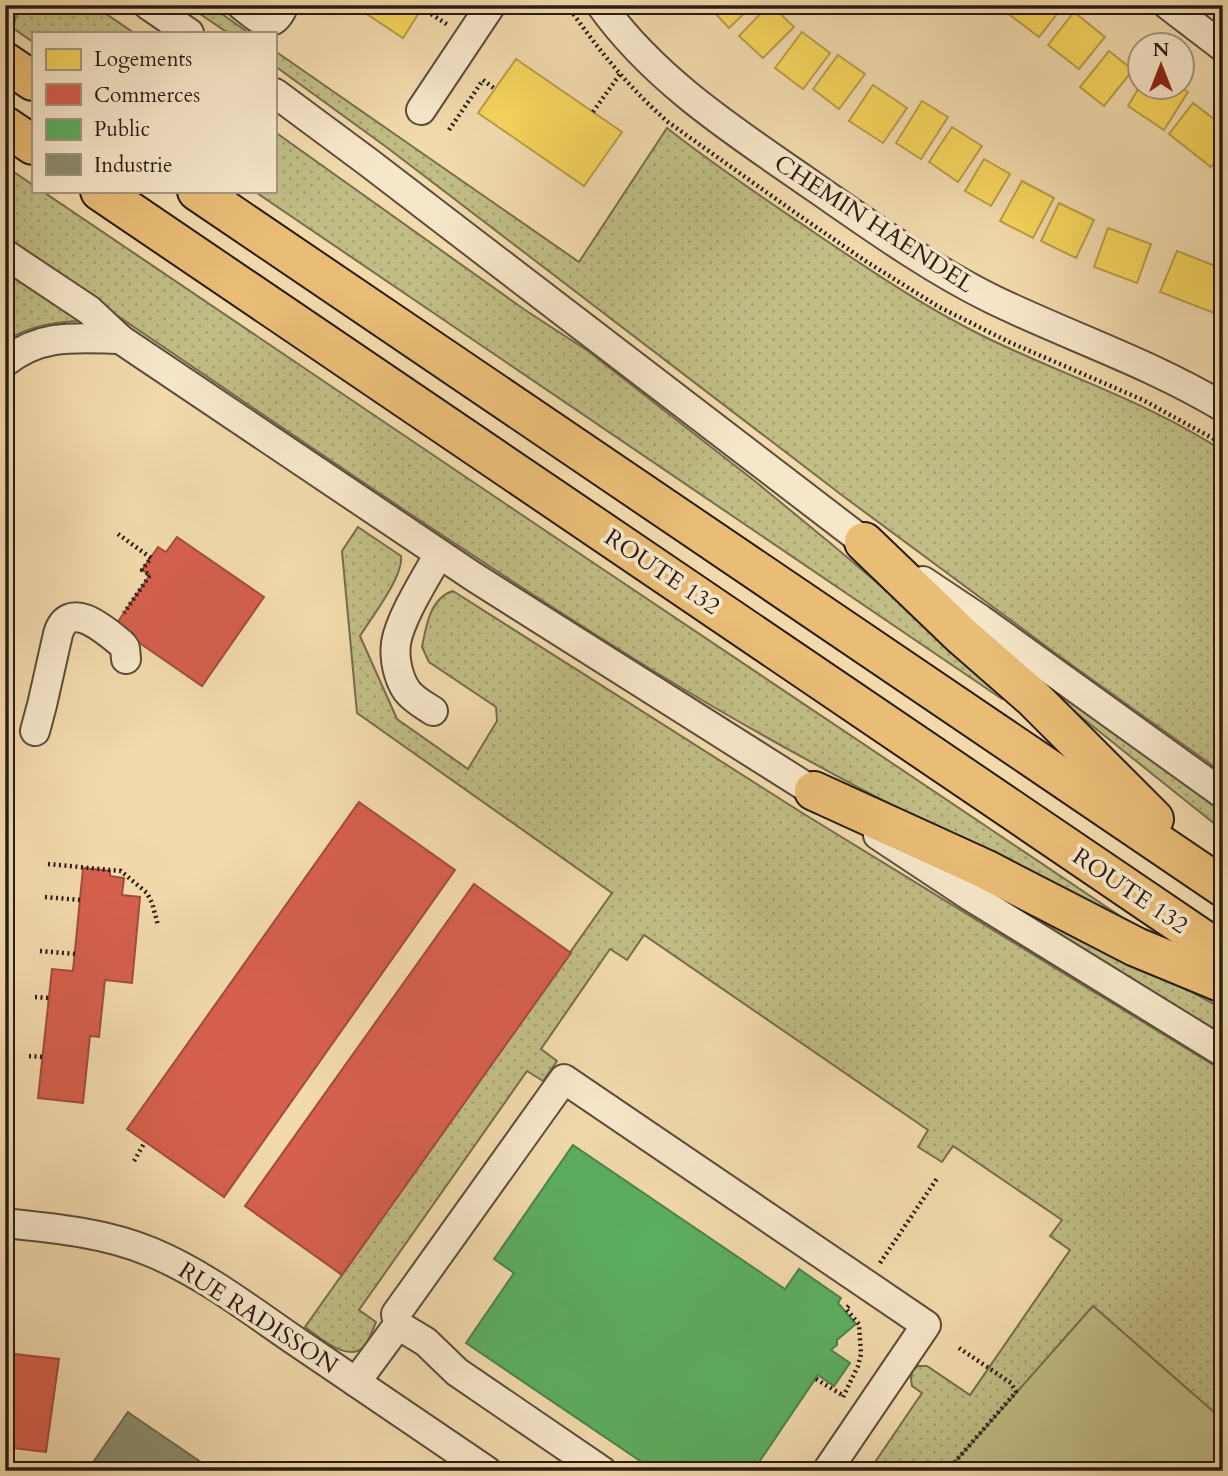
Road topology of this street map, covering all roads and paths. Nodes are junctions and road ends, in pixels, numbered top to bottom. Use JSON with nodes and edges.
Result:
{"nodes":[{"id":1,"x":148,"y":5,"type":"edge"},
{"id":2,"x":242,"y":5,"type":"edge"},
{"id":3,"x":284,"y":5,"type":"edge"},
{"id":4,"x":491,"y":5,"type":"edge"},
{"id":5,"x":601,"y":5,"type":"edge"},
{"id":6,"x":1168,"y":5,"type":"edge"},
{"id":7,"x":422,"y":8,"type":"dead end"},
{"id":8,"x":188,"y":32,"type":"edge"},
{"id":9,"x":457,"y":32,"type":"dead end"},
{"id":10,"x":1223,"y":47,"type":"edge"},
{"id":11,"x":5,"y":62,"type":"edge"},
{"id":12,"x":620,"y":74,"type":"dead end"},
{"id":13,"x":32,"y":80,"type":"edge"},
{"id":14,"x":495,"y":89,"type":"dead end"},
{"id":15,"x":276,"y":94,"type":"edge"},
{"id":16,"x":421,"y":110,"type":"dead end"},
{"id":17,"x":593,"y":112,"type":"dead end"},
{"id":18,"x":5,"y":126,"type":"edge"},
{"id":19,"x":449,"y":130,"type":"dead end"},
{"id":20,"x":32,"y":144,"type":"edge"},
{"id":21,"x":101,"y":192,"type":"edge"},
{"id":22,"x":198,"y":192,"type":"edge"},
{"id":23,"x":5,"y":254,"type":"edge"},
{"id":24,"x":120,"y":339,"type":"junction"},
{"id":25,"x":5,"y":362,"type":"edge"},
{"id":26,"x":1221,"y":402,"type":"edge"},
{"id":27,"x":118,"y":534,"type":"dead end"},
{"id":28,"x":864,"y":542,"type":"junction"},
{"id":29,"x":439,"y":554,"type":"junction"},
{"id":30,"x":122,"y":616,"type":"dead end"},
{"id":31,"x":126,"y":659,"type":"dead end"},
{"id":32,"x":433,"y":711,"type":"dead end"},
{"id":33,"x":35,"y":731,"type":"dead end"},
{"id":34,"x":814,"y":791,"type":"junction"},
{"id":35,"x":1223,"y":794,"type":"edge"},
{"id":36,"x":48,"y":864,"type":"dead end"},
{"id":37,"x":1221,"y":886,"type":"edge"},
{"id":38,"x":45,"y":897,"type":"dead end"},
{"id":39,"x":80,"y":900,"type":"dead end"},
{"id":40,"x":158,"y":925,"type":"dead end"},
{"id":41,"x":40,"y":951,"type":"dead end"},
{"id":42,"x":1223,"y":953,"type":"edge"},
{"id":43,"x":75,"y":954,"type":"dead end"},
{"id":44,"x":1223,"y":983,"type":"edge"},
{"id":45,"x":35,"y":997,"type":"dead end"},
{"id":46,"x":49,"y":998,"type":"dead end"},
{"id":47,"x":1223,"y":1052,"type":"edge"},
{"id":48,"x":29,"y":1056,"type":"dead end"},
{"id":49,"x":43,"y":1057,"type":"dead end"},
{"id":50,"x":145,"y":1142,"type":"dead end"},
{"id":51,"x":134,"y":1161,"type":"dead end"},
{"id":52,"x":938,"y":1177,"type":"dead end"},
{"id":53,"x":5,"y":1223,"type":"edge"},
{"id":54,"x":865,"y":1283,"type":"junction"},
{"id":55,"x":398,"y":1325,"type":"junction"},
{"id":56,"x":959,"y":1348,"type":"dead end"},
{"id":57,"x":816,"y":1378,"type":"dead end"},
{"id":58,"x":356,"y":1382,"type":"junction"},
{"id":59,"x":487,"y":1471,"type":"edge"},
{"id":60,"x":602,"y":1471,"type":"edge"},
{"id":61,"x":827,"y":1471,"type":"edge"},
{"id":62,"x":947,"y":1471,"type":"edge"}],
"edges":[{"from":1,"to":8,"type":"street"},
{"from":2,"to":3,"type":"street"},
{"from":4,"to":16,"type":"street"},
{"from":5,"to":26,"type":"street","name":"CHEMIN HAENDEL"},
{"from":6,"to":10,"type":"street"},
{"from":7,"to":9,"type":"path"},
{"from":11,"to":13,"type":"highway"},
{"from":12,"to":17,"type":"path"},
{"from":14,"to":19,"type":"path"},
{"from":15,"to":28,"type":"street"},
{"from":18,"to":20,"type":"highway"},
{"from":21,"to":42,"type":"highway","name":"ROUTE 132"},
{"from":22,"to":37,"type":"highway"},
{"from":23,"to":24,"type":"street"},
{"from":24,"to":25,"type":"street"},
{"from":24,"to":29,"type":"street"},
{"from":27,"to":30,"type":"path"},
{"from":28,"to":35,"type":"street"},
{"from":28,"to":37,"type":"highway"},
{"from":29,"to":32,"type":"street"},
{"from":29,"to":34,"type":"street"},
{"from":31,"to":33,"type":"street"},
{"from":34,"to":44,"type":"highway"},
{"from":34,"to":47,"type":"street"},
{"from":36,"to":40,"type":"path"},
{"from":38,"to":39,"type":"path"},
{"from":41,"to":43,"type":"path"},
{"from":45,"to":46,"type":"path"},
{"from":48,"to":49,"type":"path"},
{"from":50,"to":51,"type":"path"},
{"from":52,"to":54,"type":"path"},
{"from":53,"to":58,"type":"street","name":"RUE RADISSON"},
{"from":54,"to":55,"type":"street"},
{"from":54,"to":57,"type":"path"},
{"from":54,"to":61,"type":"street"},
{"from":55,"to":58,"type":"street"},
{"from":55,"to":60,"type":"street"},
{"from":56,"to":62,"type":"path"},
{"from":58,"to":59,"type":"street","name":"RUE RADISSON"}]}
